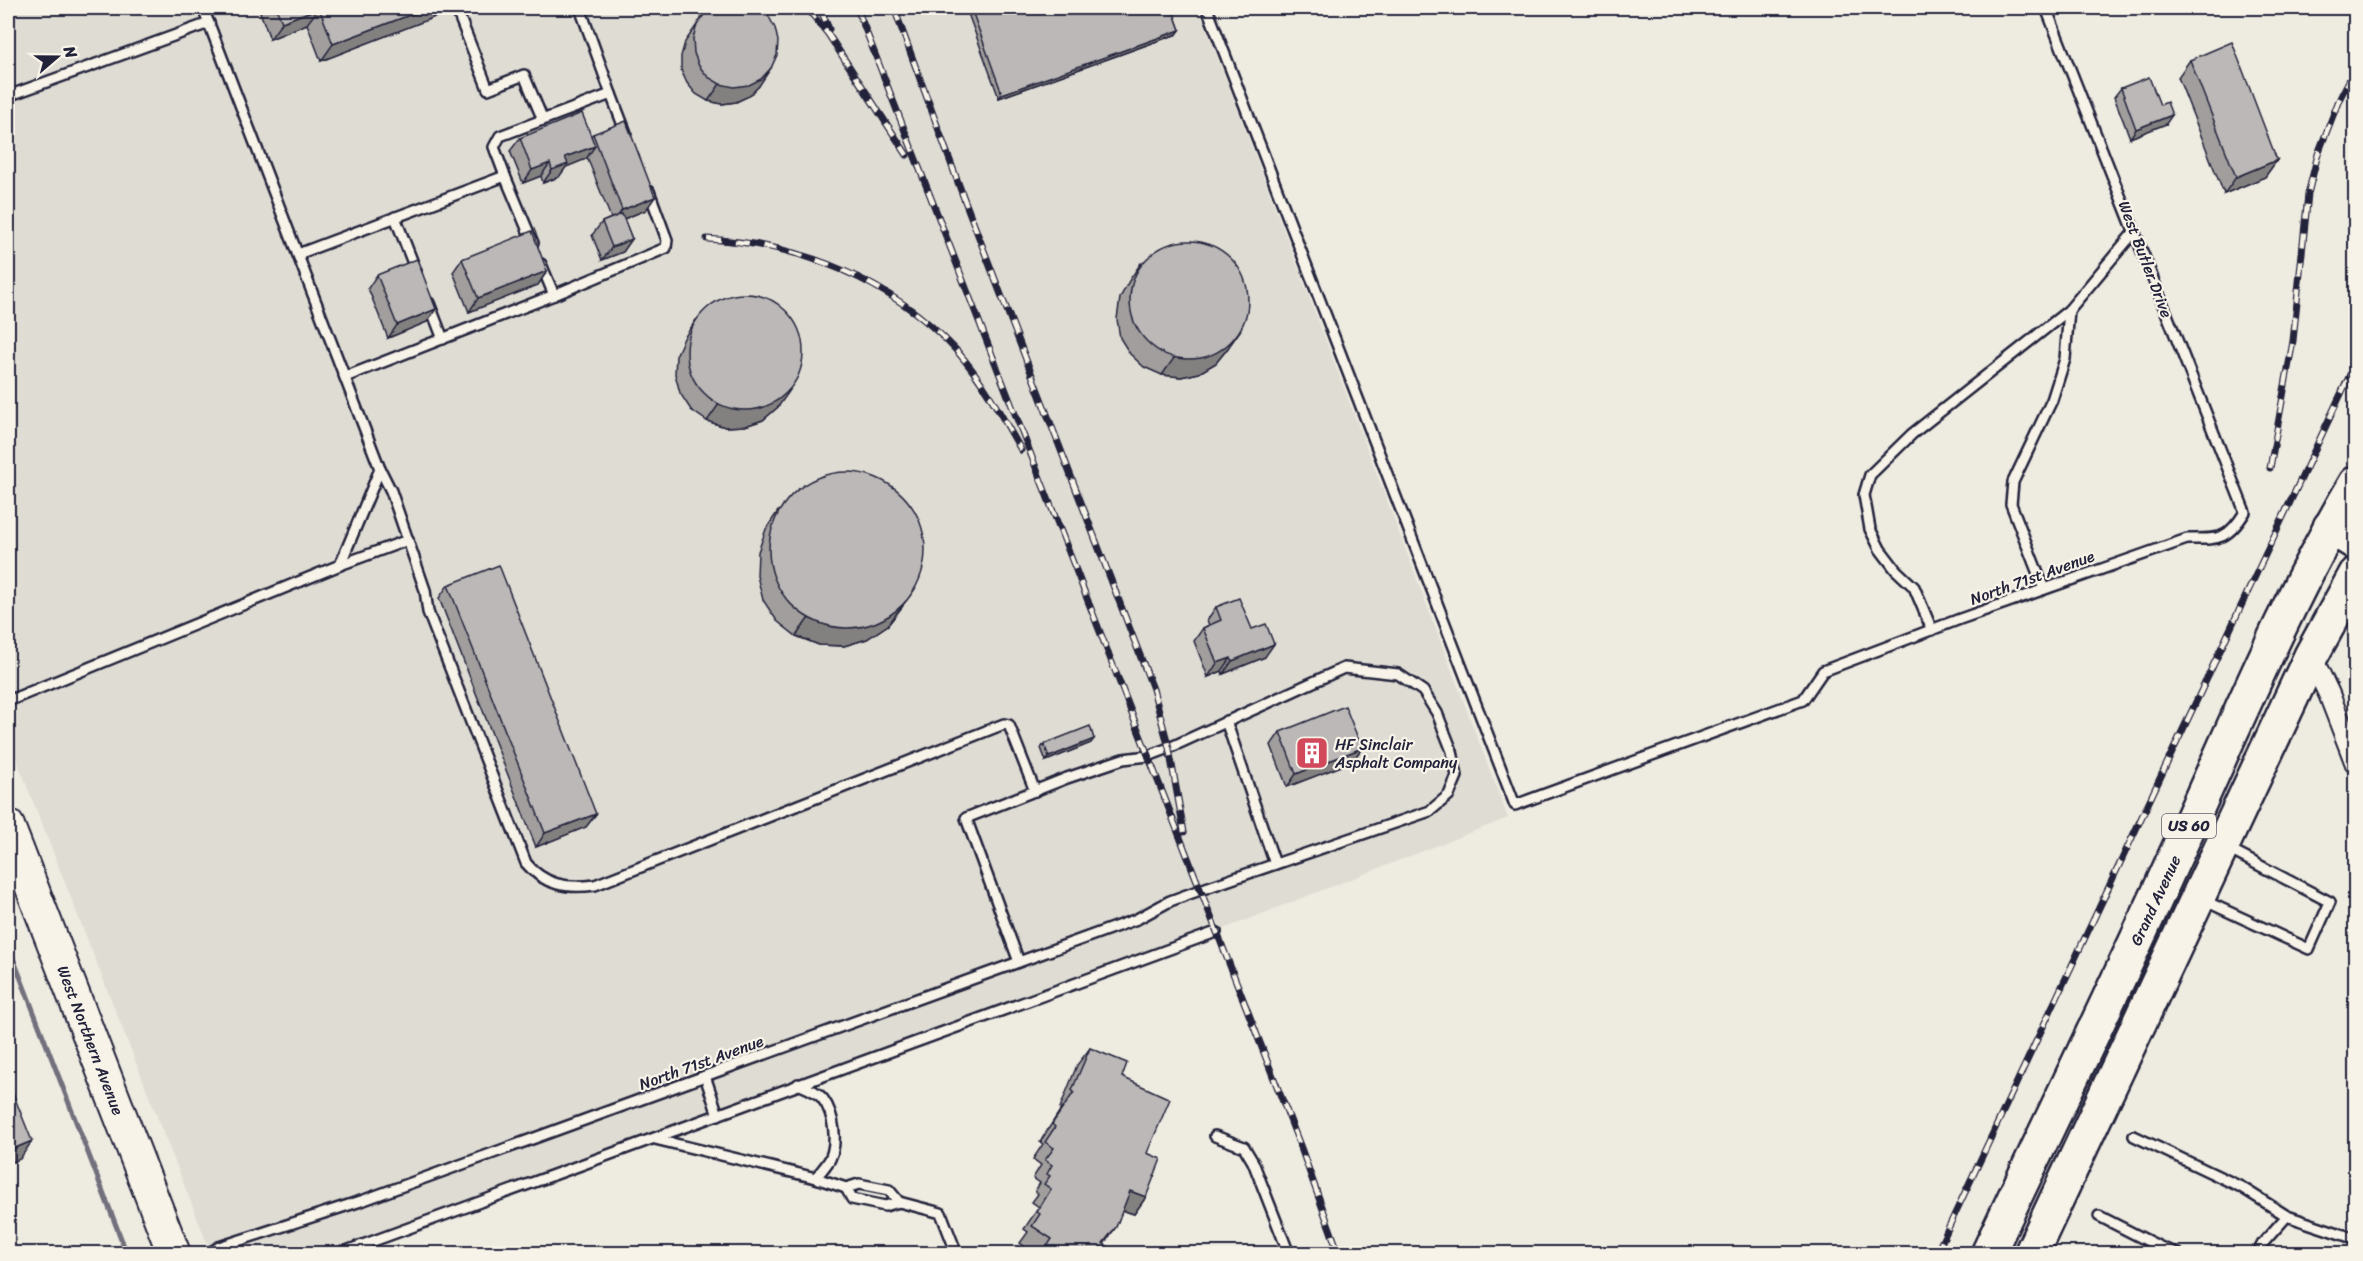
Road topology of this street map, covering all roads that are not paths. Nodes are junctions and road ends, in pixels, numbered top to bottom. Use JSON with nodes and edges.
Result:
{"nodes":[{"id":1,"x":203,"y":8,"type":"edge"},
{"id":2,"x":456,"y":8,"type":"edge"},
{"id":3,"x":579,"y":8,"type":"edge"},
{"id":4,"x":1207,"y":8,"type":"edge"},
{"id":5,"x":2046,"y":8,"type":"edge"},
{"id":6,"x":209,"y":23,"type":"junction"},
{"id":7,"x":611,"y":94,"type":"junction"},
{"id":8,"x":8,"y":96,"type":"edge"},
{"id":9,"x":543,"y":120,"type":"junction"},
{"id":10,"x":629,"y":139,"type":"edge"},
{"id":11,"x":505,"y":176,"type":"junction"},
{"id":12,"x":646,"y":184,"type":"edge"},
{"id":13,"x":395,"y":217,"type":"junction"},
{"id":14,"x":2135,"y":231,"type":"junction"},
{"id":15,"x":298,"y":254,"type":"junction"},
{"id":16,"x":421,"y":284,"type":"edge"},
{"id":17,"x":426,"y":295,"type":"edge"},
{"id":18,"x":554,"y":295,"type":"junction"},
{"id":19,"x":2069,"y":310,"type":"junction"},
{"id":20,"x":443,"y":339,"type":"junction"},
{"id":21,"x":345,"y":377,"type":"junction"},
{"id":22,"x":380,"y":469,"type":"junction"},
{"id":23,"x":2355,"y":483,"type":"edge"},
{"id":24,"x":2245,"y":512,"type":"joint"},
{"id":25,"x":2343,"y":535,"type":"edge"},
{"id":26,"x":408,"y":540,"type":"junction"},
{"id":27,"x":340,"y":565,"type":"junction"},
{"id":28,"x":2355,"y":574,"type":"edge"},
{"id":29,"x":2044,"y":589,"type":"junction"},
{"id":30,"x":1932,"y":630,"type":"junction"},
{"id":31,"x":2311,"y":657,"type":"junction"},
{"id":32,"x":8,"y":701,"type":"edge"},
{"id":33,"x":1226,"y":721,"type":"junction"},
{"id":34,"x":2355,"y":764,"type":"edge"},
{"id":35,"x":1035,"y":791,"type":"junction"},
{"id":36,"x":8,"y":826,"type":"edge"},
{"id":37,"x":2222,"y":846,"type":"junction"},
{"id":38,"x":1275,"y":864,"type":"junction"},
{"id":39,"x":2198,"y":898,"type":"junction"},
{"id":40,"x":1216,"y":932,"type":"dead end"},
{"id":41,"x":1019,"y":962,"type":"junction"},
{"id":42,"x":705,"y":1076,"type":"junction"},
{"id":43,"x":798,"y":1084,"type":"junction"},
{"id":44,"x":718,"y":1115,"type":"junction"},
{"id":45,"x":1215,"y":1136,"type":"dead end"},
{"id":46,"x":2134,"y":1136,"type":"dead end"},
{"id":47,"x":655,"y":1139,"type":"junction"},
{"id":48,"x":816,"y":1178,"type":"junction"},
{"id":49,"x":846,"y":1188,"type":"junction"},
{"id":50,"x":2018,"y":1190,"type":"junction"},
{"id":51,"x":899,"y":1202,"type":"junction"},
{"id":52,"x":2052,"y":1209,"type":"junction"},
{"id":53,"x":2098,"y":1216,"type":"dead end"},
{"id":54,"x":2287,"y":1216,"type":"junction"},
{"id":55,"x":2355,"y":1239,"type":"edge"},
{"id":56,"x":174,"y":1254,"type":"edge"},
{"id":57,"x":208,"y":1254,"type":"edge"},
{"id":58,"x":338,"y":1254,"type":"edge"},
{"id":59,"x":957,"y":1254,"type":"edge"},
{"id":60,"x":1288,"y":1254,"type":"edge"},
{"id":61,"x":1988,"y":1254,"type":"edge"},
{"id":62,"x":2031,"y":1254,"type":"edge"},
{"id":63,"x":2178,"y":1254,"type":"edge"},
{"id":64,"x":2257,"y":1254,"type":"edge"}],
"edges":[{"from":1,"to":6,"type":"lane"},
{"from":2,"to":9,"type":"lane"},
{"from":3,"to":7,"type":"lane"},
{"from":4,"to":30,"type":"lane","name":"North 71st Avenue"},
{"from":5,"to":14,"type":"lane","name":"West Butler Drive"},
{"from":6,"to":8,"type":"lane"},
{"from":6,"to":15,"type":"lane"},
{"from":7,"to":9,"type":"lane"},
{"from":7,"to":10,"type":"lane"},
{"from":9,"to":11,"type":"lane"},
{"from":11,"to":13,"type":"lane"},
{"from":11,"to":18,"type":"lane"},
{"from":12,"to":18,"type":"lane"},
{"from":13,"to":15,"type":"lane"},
{"from":13,"to":16,"type":"lane"},
{"from":14,"to":19,"type":"lane"},
{"from":14,"to":24,"type":"lane","name":"West Butler Drive"},
{"from":15,"to":21,"type":"lane"},
{"from":17,"to":20,"type":"lane"},
{"from":18,"to":20,"type":"lane"},
{"from":19,"to":29,"type":"lane"},
{"from":19,"to":30,"type":"lane"},
{"from":20,"to":21,"type":"lane"},
{"from":21,"to":22,"type":"lane"},
{"from":22,"to":26,"type":"lane"},
{"from":22,"to":27,"type":"lane"},
{"from":23,"to":25,"type":"highway","name":"Grand Avenue","number":"US 60"},
{"from":24,"to":29,"type":"lane","name":"North 71st Avenue"},
{"from":25,"to":50,"type":"highway","name":"Grand Avenue","number":"US 60"},
{"from":26,"to":27,"type":"lane"},
{"from":26,"to":35,"type":"lane"},
{"from":27,"to":32,"type":"lane"},
{"from":28,"to":31,"type":"highway","number":"US 60"},
{"from":29,"to":30,"type":"lane","name":"North 71st Avenue"},
{"from":31,"to":34,"type":"street"},
{"from":31,"to":37,"type":"highway","number":"US 60"},
{"from":33,"to":35,"type":"lane","name":"North 71st Avenue"},
{"from":33,"to":38,"type":"lane"},
{"from":33,"to":38,"type":"lane","name":"North 71st Avenue"},
{"from":35,"to":41,"type":"lane","name":"North 71st Avenue"},
{"from":36,"to":56,"type":"main road","name":"West Northern Avenue"},
{"from":37,"to":39,"type":"highway","number":"US 60"},
{"from":37,"to":39,"type":"lane"},
{"from":38,"to":41,"type":"lane","name":"North 71st Avenue"},
{"from":39,"to":52,"type":"highway","number":"US 60"},
{"from":40,"to":43,"type":"lane"},
{"from":41,"to":42,"type":"lane","name":"North 71st Avenue"},
{"from":42,"to":44,"type":"lane"},
{"from":42,"to":57,"type":"lane","name":"North 71st Avenue"},
{"from":43,"to":44,"type":"lane"},
{"from":43,"to":48,"type":"lane"},
{"from":44,"to":47,"type":"lane"},
{"from":45,"to":60,"type":"lane"},
{"from":46,"to":54,"type":"lane"},
{"from":47,"to":48,"type":"lane"},
{"from":47,"to":58,"type":"lane"},
{"from":48,"to":49,"type":"lane"},
{"from":49,"to":51,"type":"lane"},
{"from":49,"to":51,"type":"lane"},
{"from":50,"to":52,"type":"highway"},
{"from":50,"to":61,"type":"highway","name":"Grand Avenue","number":"US 60"},
{"from":51,"to":59,"type":"lane"},
{"from":52,"to":62,"type":"highway","number":"US 60"},
{"from":53,"to":63,"type":"lane"},
{"from":54,"to":55,"type":"lane"},
{"from":54,"to":64,"type":"lane"}]}
